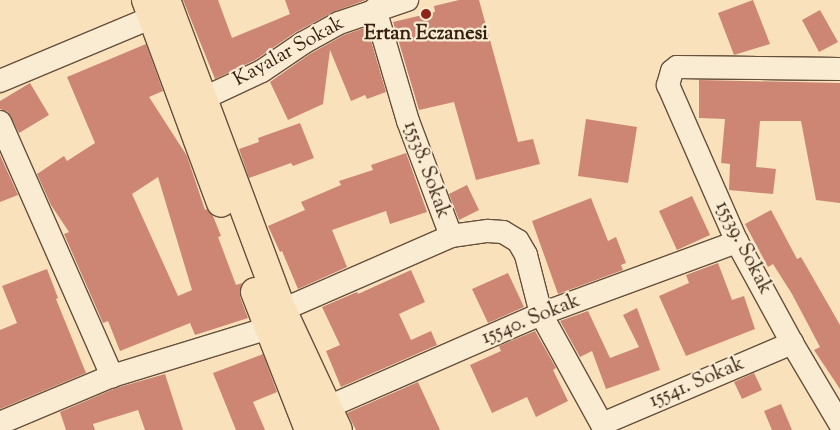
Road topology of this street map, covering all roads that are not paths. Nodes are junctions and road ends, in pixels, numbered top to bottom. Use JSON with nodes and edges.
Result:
{"nodes":[{"id":1,"x":406,"y":0,"type":"edge"},
{"id":2,"x":155,"y":6,"type":"edge"},
{"id":3,"x":375,"y":9,"type":"junction"},
{"id":4,"x":840,"y":69,"type":"edge"},
{"id":5,"x":0,"y":81,"type":"edge"},
{"id":6,"x":194,"y":107,"type":"junction"},
{"id":7,"x":0,"y":122,"type":"edge"},
{"id":8,"x":451,"y":236,"type":"junction"},
{"id":9,"x":737,"y":242,"type":"junction"},
{"id":10,"x":541,"y":314,"type":"junction"},
{"id":11,"x":275,"y":319,"type":"junction"},
{"id":12,"x":792,"y":343,"type":"junction"},
{"id":13,"x":112,"y":376,"type":"junction"},
{"id":14,"x":333,"y":418,"type":"edge"},
{"id":15,"x":0,"y":423,"type":"edge"},
{"id":16,"x":840,"y":424,"type":"edge"},
{"id":17,"x":603,"y":427,"type":"edge"},
{"id":18,"x":309,"y":430,"type":"edge"}],
"edges":[{"from":1,"to":3,"type":"street","name":"Kayalar Sokak"},
{"from":2,"to":5,"type":"street"},
{"from":2,"to":6,"type":"main road"},
{"from":3,"to":6,"type":"street","name":"Kayalar Sokak"},
{"from":3,"to":8,"type":"street","name":"15538. Sokak"},
{"from":4,"to":9,"type":"street","name":"15539. Sokak"},
{"from":6,"to":11,"type":"main road"},
{"from":7,"to":13,"type":"street"},
{"from":8,"to":10,"type":"street","name":"15538. Sokak"},
{"from":8,"to":11,"type":"street"},
{"from":9,"to":10,"type":"street","name":"15540. Sokak"},
{"from":9,"to":12,"type":"street","name":"15539. Sokak"},
{"from":10,"to":14,"type":"street","name":"15540. Sokak"},
{"from":10,"to":17,"type":"street","name":"15538. Sokak"},
{"from":11,"to":13,"type":"street"},
{"from":11,"to":14,"type":"main road"},
{"from":11,"to":18,"type":"main road"},
{"from":12,"to":16,"type":"street","name":"15539. Sokak"},
{"from":12,"to":17,"type":"street","name":"15541. Sokak"},
{"from":13,"to":15,"type":"street"}]}
